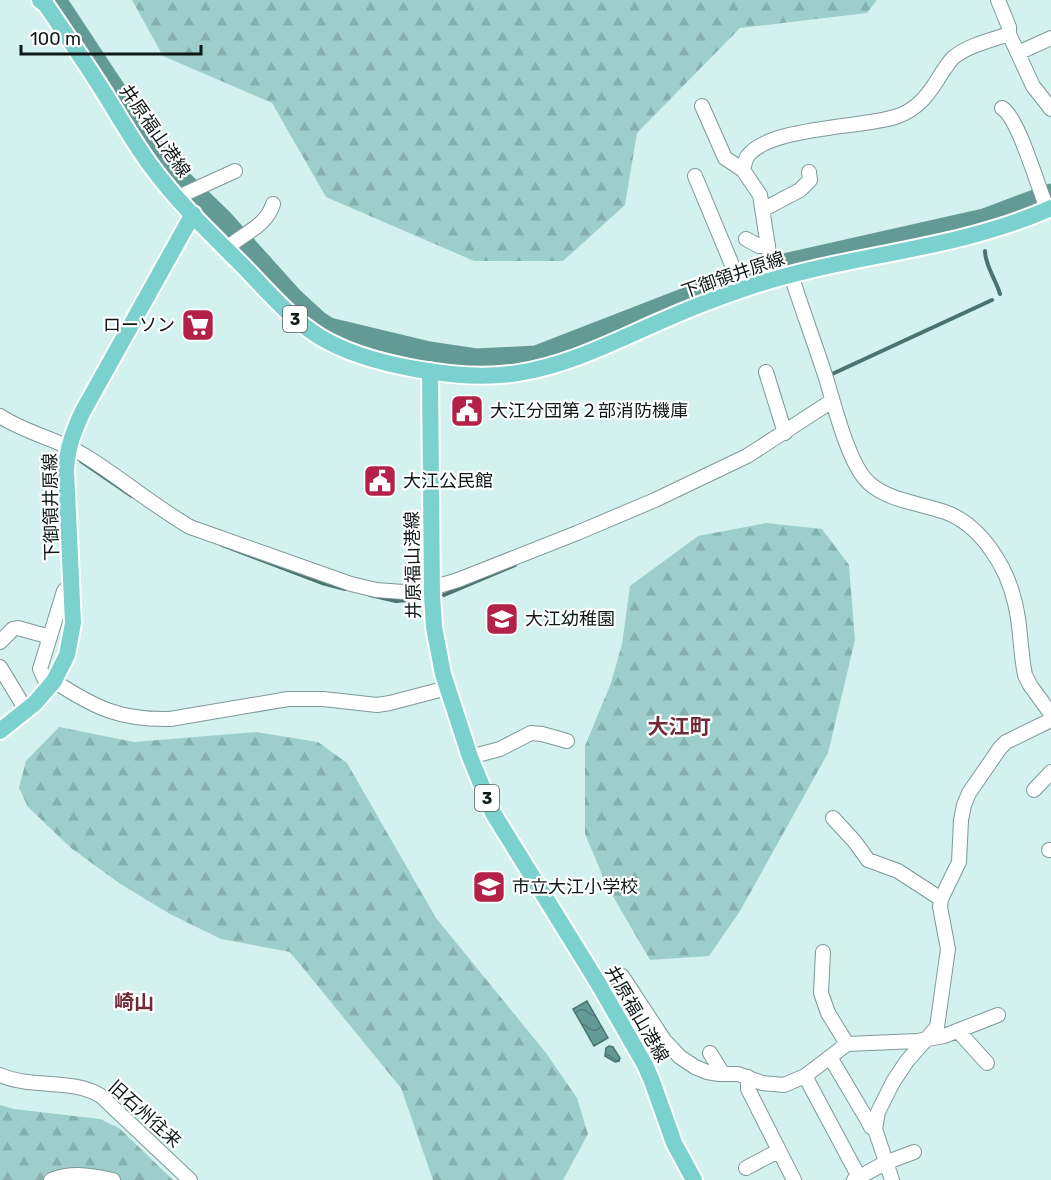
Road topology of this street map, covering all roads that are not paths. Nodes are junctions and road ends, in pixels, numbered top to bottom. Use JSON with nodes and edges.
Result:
{"nodes":[{"id":1,"x":40,"y":0,"type":"edge"},
{"id":2,"x":998,"y":0,"type":"edge"},
{"id":3,"x":1009,"y":34,"type":"junction"},
{"id":4,"x":1051,"y":38,"type":"edge"},
{"id":5,"x":1018,"y":53,"type":"junction"},
{"id":6,"x":702,"y":106,"type":"dead end"},
{"id":7,"x":1002,"y":108,"type":"dead end"},
{"id":8,"x":1051,"y":109,"type":"edge"},
{"id":9,"x":743,"y":170,"type":"junction"},
{"id":10,"x":235,"y":171,"type":"dead end"},
{"id":11,"x":809,"y":172,"type":"dead end"},
{"id":12,"x":695,"y":176,"type":"dead end"},
{"id":13,"x":187,"y":193,"type":"junction"},
{"id":14,"x":273,"y":204,"type":"dead end"},
{"id":15,"x":1046,"y":204,"type":"edge"},
{"id":16,"x":764,"y":209,"type":"junction"},
{"id":17,"x":193,"y":214,"type":"junction"},
{"id":18,"x":746,"y":239,"type":"dead end"},
{"id":19,"x":236,"y":242,"type":"junction"},
{"id":20,"x":768,"y":245,"type":"junction"},
{"id":21,"x":791,"y":275,"type":"junction"},
{"id":22,"x":773,"y":279,"type":"junction"},
{"id":23,"x":742,"y":289,"type":"junction"},
{"id":24,"x":430,"y":371,"type":"junction"},
{"id":25,"x":766,"y":372,"type":"dead end"},
{"id":26,"x":832,"y":401,"type":"junction"},
{"id":27,"x":0,"y":416,"type":"edge"},
{"id":28,"x":785,"y":433,"type":"junction"},
{"id":29,"x":69,"y":447,"type":"junction"},
{"id":30,"x":72,"y":584,"type":"junction"},
{"id":31,"x":432,"y":588,"type":"junction"},
{"id":32,"x":50,"y":637,"type":"junction"},
{"id":33,"x":0,"y":642,"type":"edge"},
{"id":34,"x":0,"y":668,"type":"edge"},
{"id":35,"x":52,"y":683,"type":"junction"},
{"id":36,"x":447,"y":688,"type":"junction"},
{"id":37,"x":26,"y":710,"type":"junction"},
{"id":38,"x":1051,"y":714,"type":"edge"},
{"id":39,"x":1051,"y":720,"type":"edge"},
{"id":40,"x":0,"y":731,"type":"edge"},
{"id":41,"x":567,"y":741,"type":"dead end"},
{"id":42,"x":470,"y":758,"type":"junction"},
{"id":43,"x":1051,"y":772,"type":"edge"},
{"id":44,"x":1034,"y":790,"type":"dead end"},
{"id":45,"x":833,"y":818,"type":"dead end"},
{"id":46,"x":941,"y":900,"type":"junction"},
{"id":47,"x":823,"y":952,"type":"dead end"},
{"id":48,"x":598,"y":983,"type":"junction"},
{"id":49,"x":998,"y":1015,"type":"dead end"},
{"id":50,"x":958,"y":1031,"type":"junction"},
{"id":51,"x":927,"y":1039,"type":"junction"},
{"id":52,"x":847,"y":1044,"type":"junction"},
{"id":53,"x":710,"y":1053,"type":"dead end"},
{"id":54,"x":830,"y":1057,"type":"junction"},
{"id":55,"x":987,"y":1063,"type":"dead end"},
{"id":56,"x":0,"y":1074,"type":"edge"},
{"id":57,"x":719,"y":1074,"type":"junction"},
{"id":58,"x":805,"y":1076,"type":"junction"},
{"id":59,"x":748,"y":1077,"type":"junction"},
{"id":60,"x":875,"y":1129,"type":"junction"},
{"id":61,"x":778,"y":1151,"type":"junction"},
{"id":62,"x":914,"y":1152,"type":"dead end"},
{"id":63,"x":885,"y":1163,"type":"junction"},
{"id":64,"x":746,"y":1168,"type":"dead end"},
{"id":65,"x":857,"y":1179,"type":"edge"},
{"id":66,"x":51,"y":1180,"type":"edge"},
{"id":67,"x":113,"y":1180,"type":"edge"},
{"id":68,"x":190,"y":1180,"type":"edge"},
{"id":69,"x":694,"y":1180,"type":"edge"},
{"id":70,"x":794,"y":1180,"type":"edge"},
{"id":71,"x":892,"y":1180,"type":"edge"}],
"edges":[{"from":1,"to":13,"type":"main road","name":"井原福山港線","number":"3"},
{"from":2,"to":3,"type":"street"},
{"from":3,"to":5,"type":"street"},
{"from":3,"to":9,"type":"street"},
{"from":4,"to":5,"type":"street"},
{"from":5,"to":8,"type":"street"},
{"from":6,"to":9,"type":"street"},
{"from":7,"to":15,"type":"street"},
{"from":9,"to":16,"type":"street"},
{"from":10,"to":13,"type":"street"},
{"from":11,"to":16,"type":"street"},
{"from":12,"to":23,"type":"street"},
{"from":13,"to":17,"type":"main road","name":"井原福山港線","number":"3"},
{"from":14,"to":19,"type":"street"},
{"from":15,"to":21,"type":"main road","name":"下御領井原線"},
{"from":16,"to":20,"type":"street"},
{"from":17,"to":19,"type":"main road","name":"井原福山港線","number":"3"},
{"from":17,"to":29,"type":"main road","name":"下御領井原線"},
{"from":18,"to":20,"type":"street"},
{"from":19,"to":24,"type":"main road","name":"井原福山港線","number":"3"},
{"from":20,"to":22,"type":"street"},
{"from":21,"to":22,"type":"main road","name":"下御領井原線"},
{"from":21,"to":26,"type":"street"},
{"from":22,"to":23,"type":"main road","name":"下御領井原線"},
{"from":23,"to":24,"type":"main road","name":"下御領井原線"},
{"from":24,"to":31,"type":"main road","name":"井原福山港線","number":"3"},
{"from":25,"to":28,"type":"street"},
{"from":26,"to":28,"type":"street"},
{"from":26,"to":38,"type":"street"},
{"from":27,"to":29,"type":"street"},
{"from":28,"to":31,"type":"street"},
{"from":29,"to":30,"type":"main road","name":"下御領井原線"},
{"from":29,"to":31,"type":"street"},
{"from":30,"to":32,"type":"street"},
{"from":30,"to":35,"type":"main road","name":"下御領井原線"},
{"from":31,"to":36,"type":"main road","name":"井原福山港線","number":"3"},
{"from":32,"to":33,"type":"street"},
{"from":32,"to":35,"type":"street"},
{"from":34,"to":37,"type":"street"},
{"from":35,"to":36,"type":"street"},
{"from":35,"to":37,"type":"main road","name":"下御領井原線"},
{"from":36,"to":42,"type":"main road","name":"井原福山港線","number":"3"},
{"from":37,"to":40,"type":"main road","name":"下御領井原線"},
{"from":39,"to":46,"type":"street"},
{"from":41,"to":42,"type":"street"},
{"from":42,"to":48,"type":"main road","name":"井原福山港線","number":"3"},
{"from":43,"to":44,"type":"street"},
{"from":45,"to":46,"type":"street"},
{"from":46,"to":51,"type":"street"},
{"from":47,"to":52,"type":"street"},
{"from":48,"to":57,"type":"street"},
{"from":48,"to":69,"type":"main road","name":"井原福山港線","number":"3"},
{"from":49,"to":50,"type":"street"},
{"from":50,"to":51,"type":"street"},
{"from":50,"to":55,"type":"street"},
{"from":51,"to":52,"type":"street"},
{"from":51,"to":60,"type":"street"},
{"from":52,"to":54,"type":"street"},
{"from":53,"to":57,"type":"street"},
{"from":54,"to":58,"type":"street"},
{"from":54,"to":60,"type":"street"},
{"from":56,"to":68,"type":"street","name":"旧石州往来"},
{"from":57,"to":59,"type":"street"},
{"from":58,"to":59,"type":"street"},
{"from":58,"to":65,"type":"street"},
{"from":59,"to":61,"type":"street"},
{"from":60,"to":63,"type":"street"},
{"from":61,"to":64,"type":"street"},
{"from":61,"to":70,"type":"street"},
{"from":62,"to":63,"type":"street"},
{"from":63,"to":65,"type":"street"},
{"from":63,"to":71,"type":"street"},
{"from":66,"to":67,"type":"street"}]}
